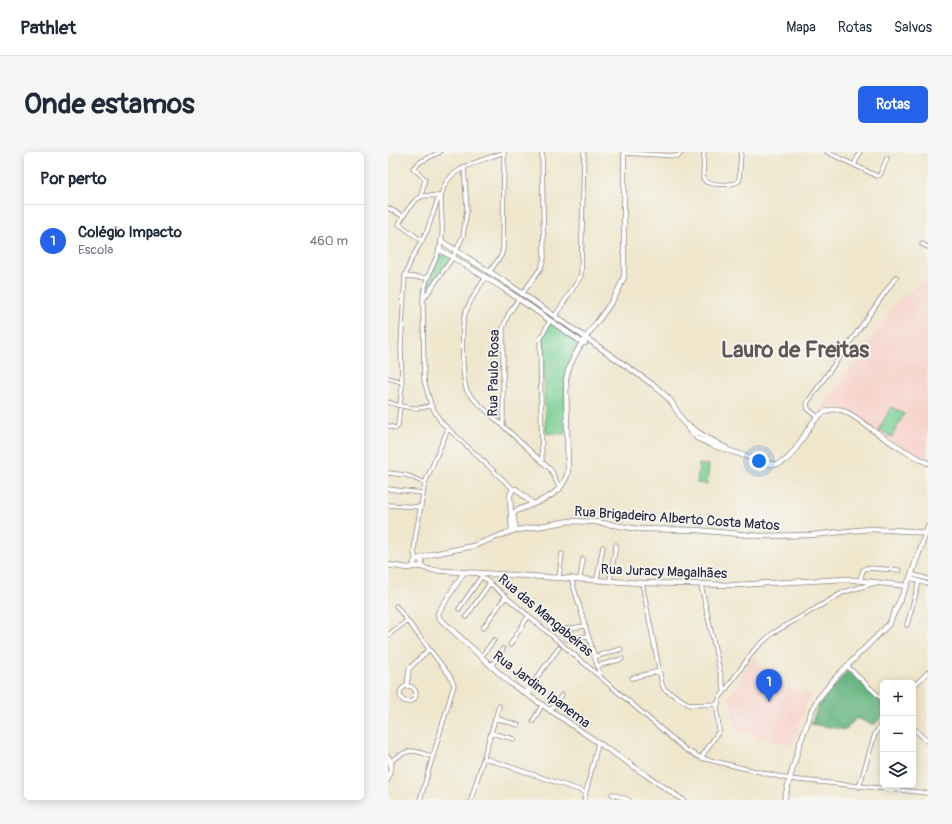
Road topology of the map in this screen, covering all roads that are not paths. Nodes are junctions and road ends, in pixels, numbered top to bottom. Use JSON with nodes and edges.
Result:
{"nodes":[{"id":1,"x":440,"y":152,"type":"edge"},
{"id":2,"x":504,"y":152,"type":"edge"},
{"id":3,"x":542,"y":152,"type":"edge"},
{"id":4,"x":584,"y":152,"type":"edge"},
{"id":5,"x":624,"y":152,"type":"edge"},
{"id":6,"x":682,"y":152,"type":"edge"},
{"id":7,"x":704,"y":152,"type":"edge"},
{"id":8,"x":741,"y":152,"type":"edge"},
{"id":9,"x":860,"y":152,"type":"edge"},
{"id":10,"x":651,"y":153,"type":"edge"},
{"id":11,"x":829,"y":153,"type":"edge"},
{"id":12,"x":887,"y":158,"type":"dead end"},
{"id":13,"x":854,"y":165,"type":"junction"},
{"id":14,"x":464,"y":166,"type":"junction"},
{"id":15,"x":440,"y":196,"type":"junction"},
{"id":16,"x":421,"y":197,"type":"junction"},
{"id":17,"x":388,"y":208,"type":"edge"},
{"id":18,"x":403,"y":216,"type":"junction"},
{"id":19,"x":422,"y":241,"type":"junction"},
{"id":20,"x":441,"y":241,"type":"junction"},
{"id":21,"x":922,"y":244,"type":"dead end"},
{"id":22,"x":928,"y":247,"type":"edge"},
{"id":23,"x":439,"y":249,"type":"junction"},
{"id":24,"x":457,"y":250,"type":"junction"},
{"id":25,"x":453,"y":257,"type":"junction"},
{"id":26,"x":490,"y":271,"type":"junction"},
{"id":27,"x":405,"y":276,"type":"junction"},
{"id":28,"x":486,"y":277,"type":"junction"},
{"id":29,"x":896,"y":277,"type":"dead end"},
{"id":30,"x":428,"y":278,"type":"junction"},
{"id":31,"x":507,"y":283,"type":"junction"},
{"id":32,"x":503,"y":288,"type":"junction"},
{"id":33,"x":522,"y":294,"type":"junction"},
{"id":34,"x":423,"y":300,"type":"junction"},
{"id":35,"x":518,"y":300,"type":"junction"},
{"id":36,"x":538,"y":306,"type":"junction"},
{"id":37,"x":535,"y":312,"type":"junction"},
{"id":38,"x":555,"y":316,"type":"junction"},
{"id":39,"x":549,"y":322,"type":"junction"},
{"id":40,"x":587,"y":338,"type":"junction"},
{"id":41,"x":591,"y":342,"type":"junction"},
{"id":42,"x":583,"y":343,"type":"junction"},
{"id":43,"x":388,"y":378,"type":"edge"},
{"id":44,"x":402,"y":382,"type":"junction"},
{"id":45,"x":388,"y":402,"type":"edge"},
{"id":46,"x":431,"y":405,"type":"junction"},
{"id":47,"x":401,"y":406,"type":"junction"},
{"id":48,"x":818,"y":417,"type":"junction"},
{"id":49,"x":388,"y":426,"type":"edge"},
{"id":50,"x":503,"y":426,"type":"junction"},
{"id":51,"x":448,"y":429,"type":"junction"},
{"id":52,"x":542,"y":462,"type":"junction"},
{"id":53,"x":928,"y":463,"type":"edge"},
{"id":54,"x":388,"y":473,"type":"edge"},
{"id":55,"x":425,"y":483,"type":"junction"},
{"id":56,"x":513,"y":488,"type":"junction"},
{"id":57,"x":388,"y":489,"type":"edge"},
{"id":58,"x":560,"y":490,"type":"junction"},
{"id":59,"x":422,"y":493,"type":"junction"},
{"id":60,"x":533,"y":504,"type":"junction"},
{"id":61,"x":388,"y":505,"type":"edge"},
{"id":62,"x":419,"y":507,"type":"junction"},
{"id":63,"x":928,"y":527,"type":"edge"},
{"id":64,"x":514,"y":530,"type":"junction"},
{"id":65,"x":927,"y":534,"type":"edge"},
{"id":66,"x":616,"y":545,"type":"dead end"},
{"id":67,"x":603,"y":547,"type":"dead end"},
{"id":68,"x":562,"y":554,"type":"dead end"},
{"id":69,"x":583,"y":559,"type":"dead end"},
{"id":70,"x":419,"y":563,"type":"junction"},
{"id":71,"x":388,"y":565,"type":"edge"},
{"id":72,"x":899,"y":570,"type":"dead end"},
{"id":73,"x":464,"y":572,"type":"junction"},
{"id":74,"x":480,"y":574,"type":"junction"},
{"id":75,"x":911,"y":576,"type":"junction"},
{"id":76,"x":558,"y":577,"type":"junction"},
{"id":77,"x":571,"y":578,"type":"junction"},
{"id":78,"x":580,"y":578,"type":"junction"},
{"id":79,"x":928,"y":579,"type":"edge"},
{"id":80,"x":597,"y":580,"type":"junction"},
{"id":81,"x":610,"y":580,"type":"junction"},
{"id":82,"x":860,"y":580,"type":"junction"},
{"id":83,"x":490,"y":582,"type":"junction"},
{"id":84,"x":919,"y":582,"type":"junction"},
{"id":85,"x":642,"y":583,"type":"junction"},
{"id":86,"x":875,"y":583,"type":"junction"},
{"id":87,"x":927,"y":584,"type":"edge"},
{"id":88,"x":700,"y":585,"type":"junction"},
{"id":89,"x":907,"y":586,"type":"junction"},
{"id":90,"x":506,"y":596,"type":"junction"},
{"id":91,"x":396,"y":606,"type":"dead end"},
{"id":92,"x":459,"y":609,"type":"dead end"},
{"id":93,"x":530,"y":616,"type":"junction"},
{"id":94,"x":466,"y":617,"type":"dead end"},
{"id":95,"x":407,"y":621,"type":"junction"},
{"id":96,"x":907,"y":625,"type":"dead end"},
{"id":97,"x":585,"y":626,"type":"junction"},
{"id":98,"x":483,"y":628,"type":"dead end"},
{"id":99,"x":564,"y":629,"type":"dead end"},
{"id":100,"x":388,"y":635,"type":"edge"},
{"id":101,"x":588,"y":636,"type":"junction"},
{"id":102,"x":566,"y":639,"type":"dead end"},
{"id":103,"x":494,"y":640,"type":"dead end"},
{"id":104,"x":510,"y":645,"type":"dead end"},
{"id":105,"x":559,"y":648,"type":"dead end"},
{"id":106,"x":429,"y":649,"type":"junction"},
{"id":107,"x":503,"y":649,"type":"dead end"},
{"id":108,"x":621,"y":649,"type":"dead end"},
{"id":109,"x":481,"y":657,"type":"junction"},
{"id":110,"x":594,"y":657,"type":"junction"},
{"id":111,"x":622,"y":659,"type":"dead end"},
{"id":112,"x":491,"y":666,"type":"junction"},
{"id":113,"x":597,"y":666,"type":"junction"},
{"id":114,"x":847,"y":666,"type":"junction"},
{"id":115,"x":659,"y":671,"type":"junction"},
{"id":116,"x":928,"y":672,"type":"edge"},
{"id":117,"x":600,"y":675,"type":"junction"},
{"id":118,"x":632,"y":678,"type":"dead end"},
{"id":119,"x":916,"y":684,"type":"edge"},
{"id":120,"x":407,"y":686,"type":"junction"},
{"id":121,"x":724,"y":690,"type":"junction"},
{"id":122,"x":526,"y":694,"type":"junction"},
{"id":123,"x":562,"y":695,"type":"dead end"},
{"id":124,"x":880,"y":697,"type":"edge"},
{"id":125,"x":718,"y":704,"type":"junction"},
{"id":126,"x":542,"y":705,"type":"junction"},
{"id":127,"x":499,"y":706,"type":"dead end"},
{"id":128,"x":550,"y":711,"type":"junction"},
{"id":129,"x":495,"y":718,"type":"junction"},
{"id":130,"x":533,"y":721,"type":"dead end"},
{"id":131,"x":518,"y":726,"type":"dead end"},
{"id":132,"x":880,"y":726,"type":"edge"},
{"id":133,"x":916,"y":731,"type":"edge"},
{"id":134,"x":491,"y":732,"type":"junction"},
{"id":135,"x":514,"y":739,"type":"dead end"},
{"id":136,"x":928,"y":742,"type":"edge"},
{"id":137,"x":598,"y":744,"type":"junction"},
{"id":138,"x":388,"y":756,"type":"edge"},
{"id":139,"x":433,"y":756,"type":"junction"},
{"id":140,"x":484,"y":758,"type":"junction"},
{"id":141,"x":701,"y":758,"type":"junction"},
{"id":142,"x":390,"y":759,"type":"edge"},
{"id":143,"x":789,"y":779,"type":"junction"},
{"id":144,"x":388,"y":780,"type":"edge"},
{"id":145,"x":859,"y":787,"type":"junction"},
{"id":146,"x":586,"y":792,"type":"junction"},
{"id":147,"x":928,"y":793,"type":"edge"},
{"id":148,"x":612,"y":794,"type":"dead end"},
{"id":149,"x":420,"y":800,"type":"edge"},
{"id":150,"x":471,"y":800,"type":"edge"},
{"id":151,"x":584,"y":800,"type":"edge"},
{"id":152,"x":629,"y":800,"type":"edge"},
{"id":153,"x":683,"y":800,"type":"edge"},
{"id":154,"x":784,"y":800,"type":"edge"}],
"edges":[{"from":1,"to":16,"type":"street"},
{"from":2,"to":14,"type":"street"},
{"from":2,"to":26,"type":"street"},
{"from":3,"to":33,"type":"street"},
{"from":4,"to":38,"type":"street"},
{"from":5,"to":10,"type":"street"},
{"from":5,"to":40,"type":"street"},
{"from":6,"to":10,"type":"street"},
{"from":7,"to":8,"type":"street"},
{"from":9,"to":13,"type":"street"},
{"from":11,"to":13,"type":"street"},
{"from":12,"to":13,"type":"street"},
{"from":14,"to":15,"type":"street"},
{"from":14,"to":24,"type":"street"},
{"from":15,"to":16,"type":"street"},
{"from":15,"to":19,"type":"street"},
{"from":15,"to":20,"type":"street"},
{"from":16,"to":18,"type":"street"},
{"from":17,"to":18,"type":"street"},
{"from":18,"to":19,"type":"street"},
{"from":19,"to":27,"type":"street"},
{"from":20,"to":23,"type":"street"},
{"from":20,"to":24,"type":"street"},
{"from":21,"to":22,"type":"street"},
{"from":23,"to":25,"type":"street"},
{"from":23,"to":30,"type":"street"},
{"from":24,"to":25,"type":"street"},
{"from":24,"to":26,"type":"street"},
{"from":25,"to":28,"type":"street"},
{"from":25,"to":34,"type":"street"},
{"from":26,"to":31,"type":"street"},
{"from":27,"to":30,"type":"street"},
{"from":27,"to":44,"type":"street"},
{"from":28,"to":32,"type":"street"},
{"from":28,"to":50,"type":"street"},
{"from":29,"to":48,"type":"street"},
{"from":30,"to":34,"type":"street"},
{"from":31,"to":32,"type":"street"},
{"from":31,"to":33,"type":"street"},
{"from":32,"to":35,"type":"street"},
{"from":33,"to":36,"type":"street"},
{"from":34,"to":46,"type":"street"},
{"from":35,"to":37,"type":"street"},
{"from":35,"to":50,"type":"street","name":"Rua Paulo Rosa"},
{"from":36,"to":37,"type":"street"},
{"from":36,"to":38,"type":"street"},
{"from":37,"to":39,"type":"street"},
{"from":38,"to":40,"type":"street"},
{"from":39,"to":42,"type":"street"},
{"from":39,"to":52,"type":"street"},
{"from":40,"to":41,"type":"street"},
{"from":40,"to":42,"type":"street"},
{"from":41,"to":42,"type":"street"},
{"from":41,"to":48,"type":"street"},
{"from":42,"to":58,"type":"street"},
{"from":43,"to":44,"type":"street"},
{"from":44,"to":47,"type":"street"},
{"from":45,"to":47,"type":"street"},
{"from":46,"to":47,"type":"street"},
{"from":46,"to":51,"type":"street"},
{"from":47,"to":49,"type":"street"},
{"from":48,"to":53,"type":"street"},
{"from":50,"to":52,"type":"street"},
{"from":51,"to":55,"type":"street"},
{"from":51,"to":56,"type":"street"},
{"from":52,"to":58,"type":"street"},
{"from":54,"to":55,"type":"street"},
{"from":55,"to":59,"type":"street"},
{"from":56,"to":60,"type":"street"},
{"from":56,"to":64,"type":"street"},
{"from":57,"to":59,"type":"street"},
{"from":58,"to":60,"type":"street"},
{"from":59,"to":62,"type":"street"},
{"from":60,"to":64,"type":"street"},
{"from":61,"to":62,"type":"street"},
{"from":62,"to":70,"type":"street"},
{"from":63,"to":65,"type":"street"},
{"from":64,"to":65,"type":"street","name":"Rua Brigadeiro Alberto Costa Matos"},
{"from":64,"to":70,"type":"street","name":"Rua Brigadeiro Alberto Costa Matos"},
{"from":65,"to":75,"type":"street"},
{"from":66,"to":81,"type":"street"},
{"from":67,"to":80,"type":"street"},
{"from":68,"to":76,"type":"street"},
{"from":69,"to":78,"type":"street"},
{"from":70,"to":71,"type":"street"},
{"from":70,"to":73,"type":"street","name":"Rua Juracy Magalhães"},
{"from":72,"to":82,"type":"street"},
{"from":73,"to":74,"type":"street","name":"Rua Juracy Magalhães"},
{"from":73,"to":109,"type":"street","name":"Rua Jardim Ipanema"},
{"from":74,"to":76,"type":"street","name":"Rua Juracy Magalhães"},
{"from":74,"to":83,"type":"street","name":"Rua das Mangabeiras"},
{"from":74,"to":92,"type":"street"},
{"from":75,"to":79,"type":"street"},
{"from":75,"to":84,"type":"street"},
{"from":75,"to":89,"type":"street"},
{"from":76,"to":77,"type":"street","name":"Rua Juracy Magalhães"},
{"from":77,"to":78,"type":"street","name":"Rua Juracy Magalhães"},
{"from":77,"to":97,"type":"street","name":"Rua das Mangabeiras"},
{"from":78,"to":80,"type":"street","name":"Rua Juracy Magalhães"},
{"from":79,"to":87,"type":"street"},
{"from":80,"to":81,"type":"street","name":"Rua Juracy Magalhães"},
{"from":81,"to":85,"type":"street","name":"Rua Juracy Magalhães"},
{"from":82,"to":86,"type":"street","name":"Rua Juracy Magalhães"},
{"from":82,"to":88,"type":"street","name":"Rua Juracy Magalhães"},
{"from":83,"to":90,"type":"street","name":"Rua das Mangabeiras"},
{"from":83,"to":94,"type":"street"},
{"from":84,"to":87,"type":"street"},
{"from":84,"to":96,"type":"street"},
{"from":85,"to":88,"type":"street","name":"Rua Juracy Magalhães"},
{"from":85,"to":115,"type":"street"},
{"from":86,"to":89,"type":"street","name":"Rua Juracy Magalhães"},
{"from":86,"to":121,"type":"street"},
{"from":88,"to":121,"type":"street"},
{"from":89,"to":114,"type":"street"},
{"from":90,"to":93,"type":"street","name":"Rua das Mangabeiras"},
{"from":90,"to":98,"type":"street"},
{"from":91,"to":95,"type":"street"},
{"from":93,"to":104,"type":"street"},
{"from":93,"to":117,"type":"street","name":"Rua das Mangabeiras"},
{"from":95,"to":100,"type":"street"},
{"from":95,"to":106,"type":"street"},
{"from":97,"to":99,"type":"street"},
{"from":97,"to":101,"type":"street","name":"Rua das Mangabeiras"},
{"from":101,"to":102,"type":"street"},
{"from":101,"to":110,"type":"street","name":"Rua das Mangabeiras"},
{"from":103,"to":109,"type":"street"},
{"from":105,"to":122,"type":"street"},
{"from":106,"to":120,"type":"street"},
{"from":106,"to":139,"type":"street"},
{"from":107,"to":112,"type":"street"},
{"from":108,"to":110,"type":"street"},
{"from":109,"to":112,"type":"street","name":"Rua Jardim Ipanema"},
{"from":110,"to":113,"type":"street","name":"Rua das Mangabeiras"},
{"from":111,"to":113,"type":"street"},
{"from":112,"to":122,"type":"street","name":"Rua Jardim Ipanema"},
{"from":113,"to":117,"type":"street","name":"Rua das Mangabeiras"},
{"from":114,"to":124,"type":"street"},
{"from":114,"to":143,"type":"street"},
{"from":115,"to":118,"type":"street"},
{"from":115,"to":125,"type":"street"},
{"from":116,"to":119,"type":"street"},
{"from":117,"to":141,"type":"street","name":"Rua das Mangabeiras"},
{"from":120,"to":120,"type":"street"},
{"from":121,"to":125,"type":"street"},
{"from":122,"to":126,"type":"street","name":"Rua Jardim Ipanema"},
{"from":123,"to":128,"type":"street"},
{"from":125,"to":141,"type":"street"},
{"from":126,"to":128,"type":"street","name":"Rua Jardim Ipanema"},
{"from":126,"to":130,"type":"street"},
{"from":127,"to":129,"type":"street"},
{"from":128,"to":137,"type":"street","name":"Rua Jardim Ipanema"},
{"from":129,"to":131,"type":"street"},
{"from":129,"to":134,"type":"street"},
{"from":132,"to":145,"type":"street"},
{"from":133,"to":136,"type":"street"},
{"from":134,"to":135,"type":"street"},
{"from":134,"to":140,"type":"street"},
{"from":137,"to":146,"type":"street"},
{"from":137,"to":153,"type":"street","name":"Rua Jardim Ipanema"},
{"from":138,"to":142,"type":"street"},
{"from":139,"to":142,"type":"street"},
{"from":139,"to":149,"type":"street"},
{"from":140,"to":146,"type":"street"},
{"from":140,"to":150,"type":"street"},
{"from":141,"to":143,"type":"street","name":"Rua das Mangabeiras"},
{"from":142,"to":144,"type":"street"},
{"from":143,"to":145,"type":"street","name":"Rua das Mangabeiras"},
{"from":143,"to":154,"type":"street"},
{"from":145,"to":147,"type":"street","name":"Rua das Mangabeiras"},
{"from":146,"to":151,"type":"street"},
{"from":148,"to":152,"type":"street"}]}
